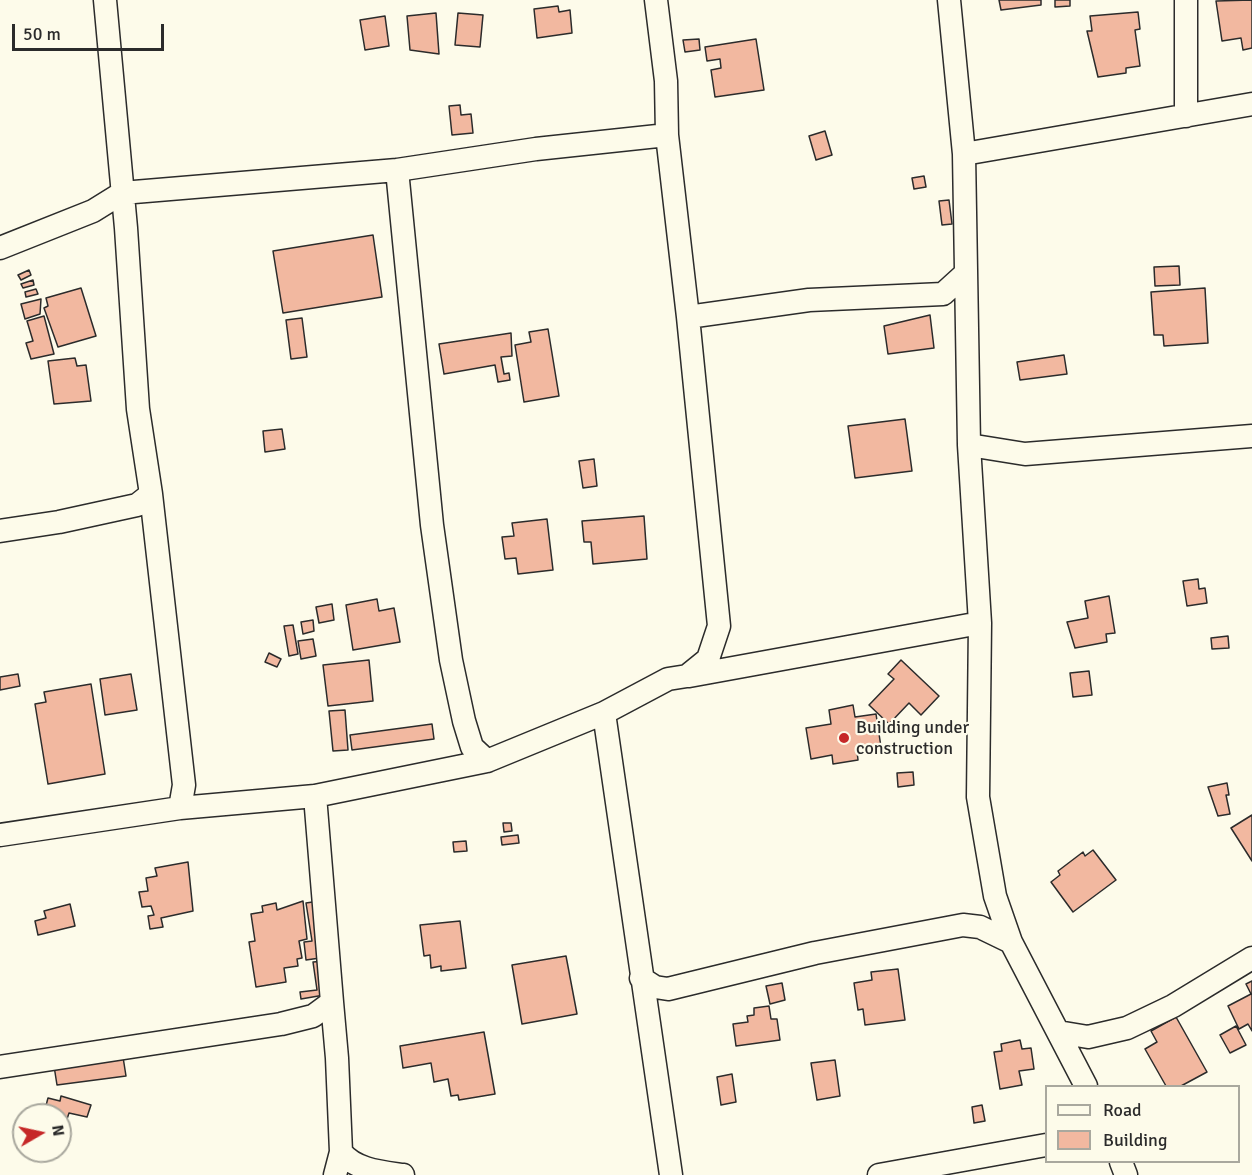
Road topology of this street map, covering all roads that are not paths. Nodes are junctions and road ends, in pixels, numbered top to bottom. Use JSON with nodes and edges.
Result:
{"nodes":[{"id":1,"x":105,"y":0,"type":"edge"},
{"id":2,"x":656,"y":0,"type":"edge"},
{"id":3,"x":949,"y":0,"type":"edge"},
{"id":4,"x":1186,"y":0,"type":"edge"},
{"id":5,"x":1252,"y":104,"type":"edge"},
{"id":6,"x":1186,"y":116,"type":"junction"},
{"id":7,"x":667,"y":135,"type":"junction"},
{"id":8,"x":964,"y":154,"type":"junction"},
{"id":9,"x":397,"y":170,"type":"junction"},
{"id":10,"x":122,"y":193,"type":"junction"},
{"id":11,"x":93,"y":211,"type":"junction"},
{"id":12,"x":126,"y":228,"type":"junction"},
{"id":13,"x":0,"y":248,"type":"edge"},
{"id":14,"x":965,"y":274,"type":"junction"},
{"id":15,"x":688,"y":317,"type":"junction"},
{"id":16,"x":1252,"y":436,"type":"edge"},
{"id":17,"x":969,"y":445,"type":"junction"},
{"id":18,"x":151,"y":494,"type":"junction"},
{"id":19,"x":0,"y":531,"type":"edge"},
{"id":20,"x":980,"y":623,"type":"junction"},
{"id":21,"x":687,"y":676,"type":"junction"},
{"id":22,"x":604,"y":713,"type":"junction"},
{"id":23,"x":486,"y":761,"type":"junction"},
{"id":24,"x":315,"y":796,"type":"junction"},
{"id":25,"x":180,"y":808,"type":"junction"},
{"id":26,"x":0,"y":835,"type":"edge"},
{"id":27,"x":995,"y":896,"type":"junction"},
{"id":28,"x":963,"y":925,"type":"junction"},
{"id":29,"x":1011,"y":942,"type":"junction"},
{"id":30,"x":1252,"y":958,"type":"edge"},
{"id":31,"x":641,"y":978,"type":"junction"},
{"id":32,"x":332,"y":1002,"type":"junction"},
{"id":33,"x":1058,"y":1032,"type":"junction"},
{"id":34,"x":0,"y":1067,"type":"edge"},
{"id":35,"x":1085,"y":1085,"type":"edge"},
{"id":36,"x":1045,"y":1145,"type":"edge"},
{"id":37,"x":340,"y":1152,"type":"junction"},
{"id":38,"x":336,"y":1175,"type":"edge"},
{"id":39,"x":404,"y":1175,"type":"edge"},
{"id":40,"x":671,"y":1175,"type":"edge"},
{"id":41,"x":879,"y":1175,"type":"edge"}],
"edges":[{"from":1,"to":10,"type":"street"},
{"from":2,"to":7,"type":"street"},
{"from":3,"to":8,"type":"street"},
{"from":4,"to":6,"type":"street"},
{"from":5,"to":6,"type":"street"},
{"from":6,"to":8,"type":"street"},
{"from":7,"to":9,"type":"street"},
{"from":7,"to":15,"type":"street"},
{"from":8,"to":14,"type":"street"},
{"from":9,"to":10,"type":"street"},
{"from":9,"to":23,"type":"street"},
{"from":10,"to":11,"type":"street"},
{"from":10,"to":12,"type":"street"},
{"from":11,"to":12,"type":"street"},
{"from":11,"to":13,"type":"street"},
{"from":12,"to":18,"type":"street"},
{"from":14,"to":15,"type":"street"},
{"from":14,"to":17,"type":"street"},
{"from":15,"to":21,"type":"street"},
{"from":16,"to":17,"type":"street"},
{"from":17,"to":20,"type":"street"},
{"from":18,"to":19,"type":"street"},
{"from":18,"to":25,"type":"street"},
{"from":20,"to":21,"type":"street"},
{"from":20,"to":27,"type":"street"},
{"from":21,"to":22,"type":"street"},
{"from":22,"to":23,"type":"street"},
{"from":22,"to":31,"type":"street"},
{"from":23,"to":24,"type":"street"},
{"from":24,"to":25,"type":"street"},
{"from":24,"to":32,"type":"street"},
{"from":25,"to":26,"type":"street"},
{"from":27,"to":28,"type":"street"},
{"from":27,"to":29,"type":"street"},
{"from":28,"to":29,"type":"street"},
{"from":28,"to":31,"type":"street"},
{"from":29,"to":33,"type":"street"},
{"from":30,"to":33,"type":"street"},
{"from":31,"to":40,"type":"street"},
{"from":32,"to":34,"type":"street"},
{"from":32,"to":37,"type":"street"},
{"from":33,"to":35,"type":"street"},
{"from":36,"to":41,"type":"street"},
{"from":37,"to":38,"type":"street"},
{"from":37,"to":39,"type":"street"}]}
